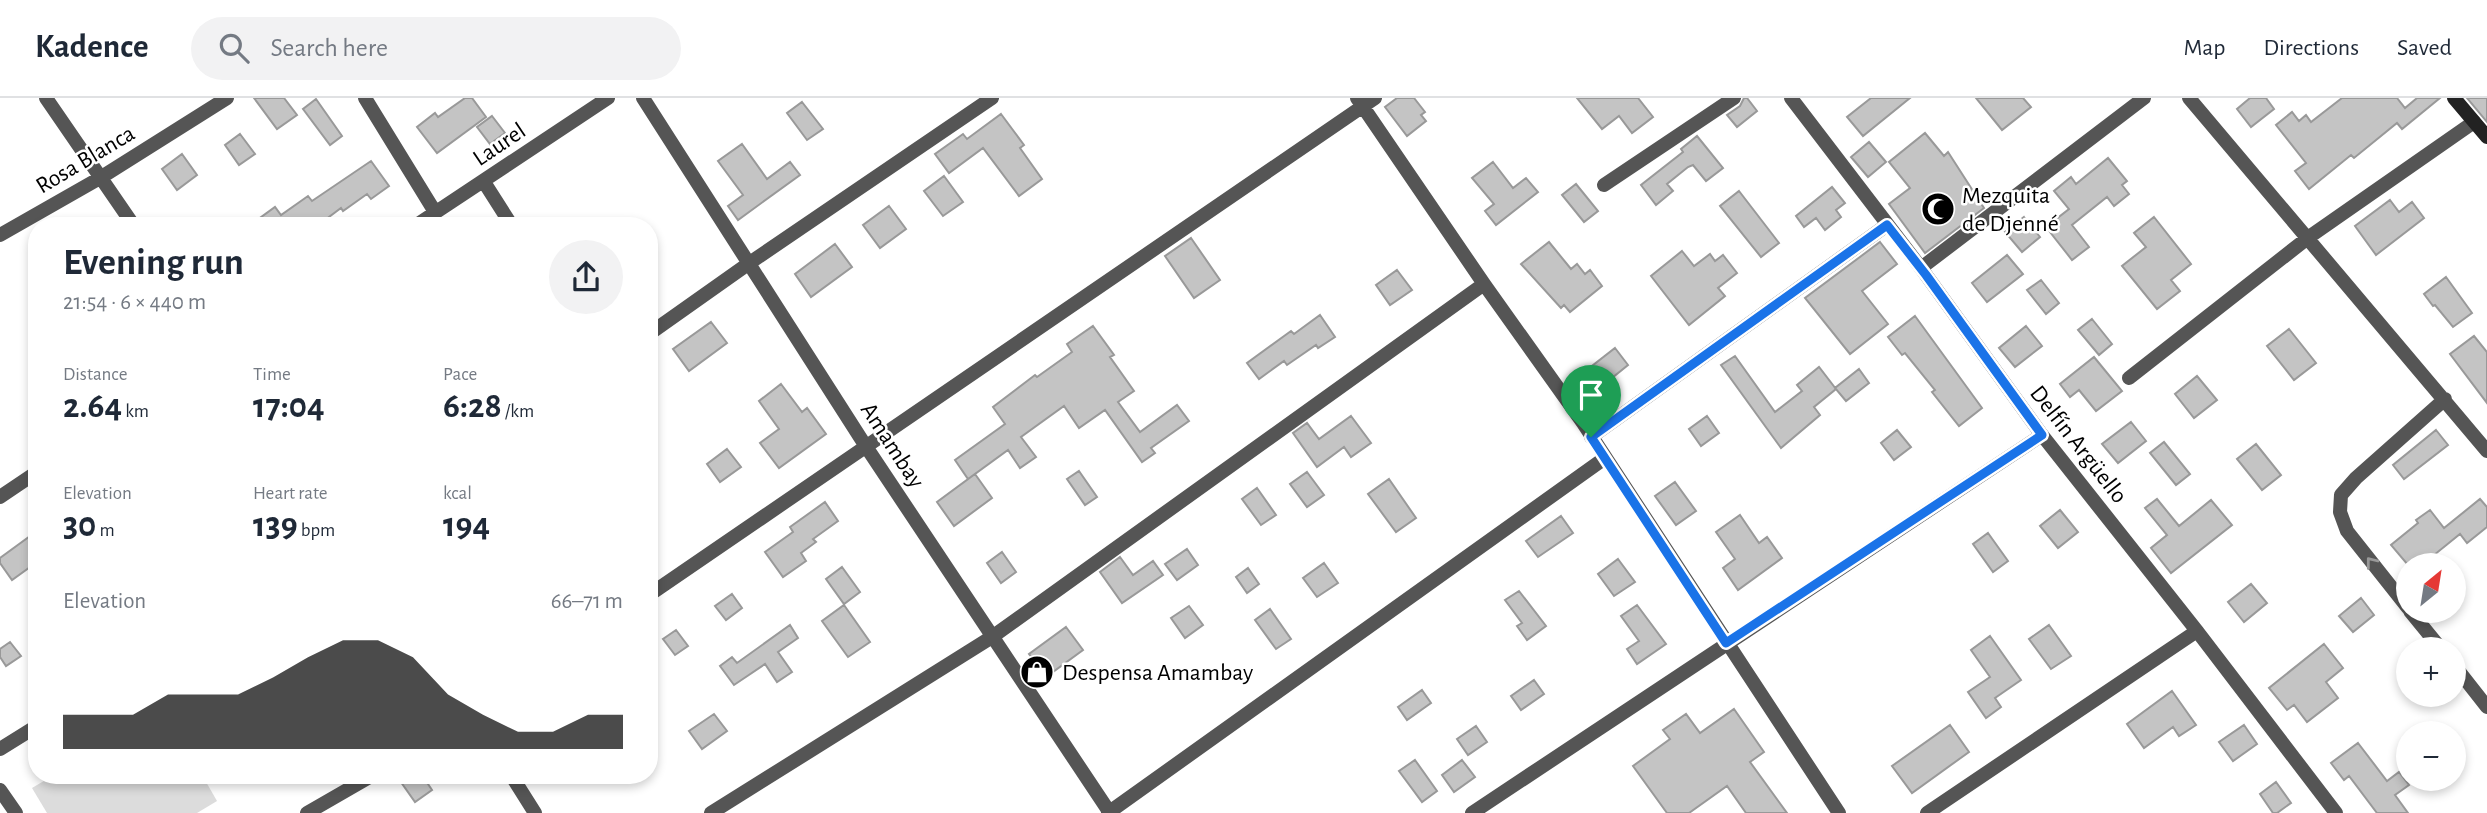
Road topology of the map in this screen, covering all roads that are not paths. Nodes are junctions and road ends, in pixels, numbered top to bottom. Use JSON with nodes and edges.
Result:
{"nodes":[{"id":1,"x":46,"y":98,"type":"edge"},
{"id":2,"x":227,"y":98,"type":"edge"},
{"id":3,"x":365,"y":98,"type":"edge"},
{"id":4,"x":608,"y":98,"type":"edge"},
{"id":5,"x":643,"y":98,"type":"edge"},
{"id":6,"x":992,"y":98,"type":"edge"},
{"id":7,"x":1734,"y":98,"type":"edge"},
{"id":8,"x":1791,"y":98,"type":"edge"},
{"id":9,"x":2144,"y":98,"type":"edge"},
{"id":10,"x":2189,"y":98,"type":"edge"},
{"id":11,"x":2454,"y":98,"type":"edge"},
{"id":12,"x":1365,"y":101,"type":"edge"},
{"id":13,"x":2474,"y":122,"type":"junction"},
{"id":14,"x":2487,"y":137,"type":"edge"},
{"id":15,"x":100,"y":178,"type":"junction"},
{"id":16,"x":484,"y":181,"type":"junction"},
{"id":17,"x":1604,"y":186,"type":"dead end"},
{"id":18,"x":435,"y":212,"type":"junction"},
{"id":19,"x":32,"y":217,"type":"edge"},
{"id":20,"x":128,"y":217,"type":"edge"},
{"id":21,"x":428,"y":217,"type":"edge"},
{"id":22,"x":506,"y":217,"type":"edge"},
{"id":23,"x":28,"y":219,"type":"edge"},
{"id":24,"x":1887,"y":225,"type":"junction"},
{"id":25,"x":0,"y":235,"type":"edge"},
{"id":26,"x":2309,"y":237,"type":"junction"},
{"id":27,"x":748,"y":264,"type":"junction"},
{"id":28,"x":1921,"y":268,"type":"junction"},
{"id":29,"x":1484,"y":285,"type":"junction"},
{"id":30,"x":658,"y":328,"type":"edge"},
{"id":31,"x":2129,"y":378,"type":"dead end"},
{"id":32,"x":2445,"y":399,"type":"junction"},
{"id":33,"x":2042,"y":435,"type":"junction"},
{"id":34,"x":1591,"y":437,"type":"junction"},
{"id":35,"x":865,"y":445,"type":"junction"},
{"id":36,"x":2487,"y":451,"type":"edge"},
{"id":37,"x":1605,"y":458,"type":"junction"},
{"id":38,"x":28,"y":478,"type":"edge"},
{"id":39,"x":0,"y":496,"type":"edge"},
{"id":40,"x":658,"y":589,"type":"edge"},
{"id":41,"x":2396,"y":593,"type":"edge"},
{"id":42,"x":2420,"y":623,"type":"edge"},
{"id":43,"x":2197,"y":631,"type":"junction"},
{"id":44,"x":992,"y":637,"type":"junction"},
{"id":45,"x":2431,"y":637,"type":"edge"},
{"id":46,"x":1726,"y":643,"type":"junction"},
{"id":47,"x":2466,"y":680,"type":"edge"},
{"id":48,"x":2487,"y":707,"type":"edge"},
{"id":49,"x":28,"y":732,"type":"edge"},
{"id":50,"x":0,"y":749,"type":"edge"},
{"id":51,"x":357,"y":784,"type":"edge"},
{"id":52,"x":517,"y":784,"type":"edge"},
{"id":53,"x":0,"y":790,"type":"edge"},
{"id":54,"x":16,"y":813,"type":"edge"},
{"id":55,"x":307,"y":813,"type":"edge"},
{"id":56,"x":536,"y":813,"type":"edge"},
{"id":57,"x":711,"y":813,"type":"edge"},
{"id":58,"x":1109,"y":813,"type":"edge"},
{"id":59,"x":1472,"y":813,"type":"edge"},
{"id":60,"x":1839,"y":813,"type":"edge"},
{"id":61,"x":1927,"y":813,"type":"edge"},
{"id":62,"x":2336,"y":813,"type":"edge"}],
"edges":[{"from":1,"to":15,"type":"street"},
{"from":2,"to":15,"type":"street","name":"Rosa Blanca"},
{"from":3,"to":18,"type":"street"},
{"from":4,"to":16,"type":"street","name":"Laurel"},
{"from":5,"to":27,"type":"street","name":"Amambay"},
{"from":6,"to":27,"type":"street"},
{"from":7,"to":17,"type":"street"},
{"from":8,"to":24,"type":"street","name":"Delfín Argüello"},
{"from":9,"to":28,"type":"street"},
{"from":10,"to":26,"type":"street"},
{"from":11,"to":13,"type":"street"},
{"from":12,"to":29,"type":"street"},
{"from":12,"to":35,"type":"street"},
{"from":13,"to":14,"type":"street"},
{"from":13,"to":26,"type":"street"},
{"from":15,"to":19,"type":"street","name":"Rosa Blanca"},
{"from":15,"to":20,"type":"street"},
{"from":16,"to":18,"type":"street","name":"Laurel"},
{"from":16,"to":22,"type":"street"},
{"from":18,"to":21,"type":"street","name":"Laurel"},
{"from":23,"to":25,"type":"street","name":"Rosa Blanca"},
{"from":24,"to":28,"type":"street","name":"Delfín Argüello"},
{"from":24,"to":34,"type":"street"},
{"from":26,"to":31,"type":"street"},
{"from":26,"to":32,"type":"street"},
{"from":27,"to":30,"type":"street"},
{"from":27,"to":35,"type":"street","name":"Amambay"},
{"from":28,"to":33,"type":"street","name":"Delfín Argüello"},
{"from":29,"to":34,"type":"street"},
{"from":29,"to":44,"type":"street"},
{"from":32,"to":36,"type":"street"},
{"from":41,"to":32,"type":"street","one_way":true},
{"from":33,"to":43,"type":"street","name":"Delfín Argüello"},
{"from":33,"to":46,"type":"street"},
{"from":34,"to":37,"type":"street"},
{"from":35,"to":40,"type":"street"},
{"from":35,"to":44,"type":"street","name":"Amambay"},
{"from":37,"to":46,"type":"street"},
{"from":37,"to":58,"type":"street"},
{"from":38,"to":39,"type":"street"},
{"from":42,"to":45,"type":"street"},
{"from":43,"to":61,"type":"street"},
{"from":43,"to":62,"type":"street","name":"Delfín Argüello"},
{"from":44,"to":57,"type":"street"},
{"from":44,"to":58,"type":"street","name":"Amambay"},
{"from":46,"to":59,"type":"street"},
{"from":46,"to":60,"type":"street"},
{"from":47,"to":48,"type":"street"},
{"from":49,"to":50,"type":"street"},
{"from":51,"to":55,"type":"street"},
{"from":52,"to":56,"type":"street"},
{"from":53,"to":54,"type":"street"}]}
